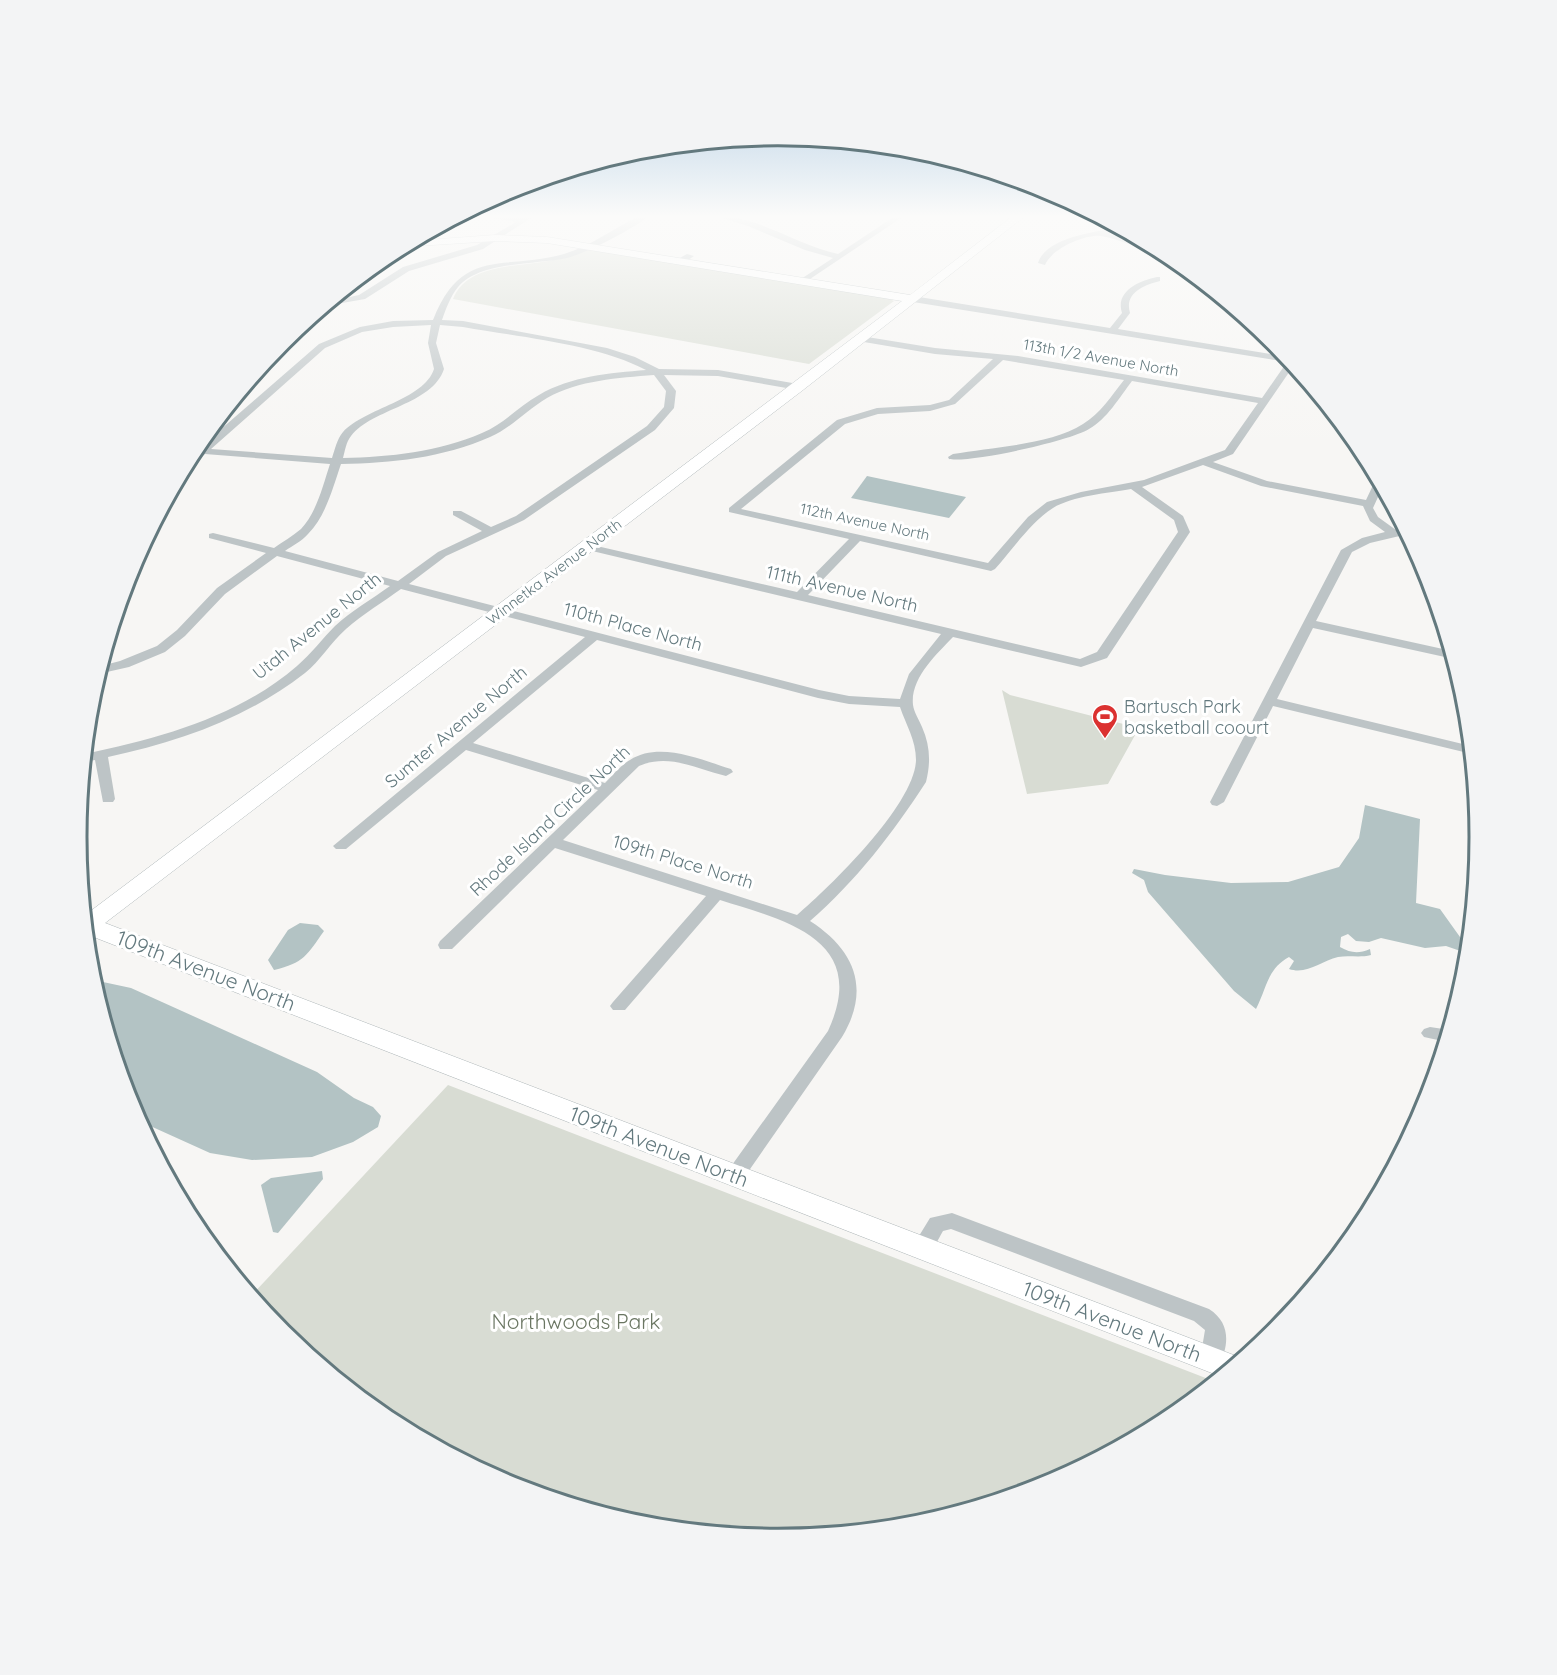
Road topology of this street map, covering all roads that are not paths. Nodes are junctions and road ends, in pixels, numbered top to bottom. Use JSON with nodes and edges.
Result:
{"nodes":[{"id":1,"x":366,"y":294,"type":"edge"},
{"id":2,"x":449,"y":294,"type":"edge"},
{"id":3,"x":884,"y":294,"type":"edge"},
{"id":4,"x":919,"y":294,"type":"edge"},
{"id":5,"x":1131,"y":294,"type":"edge"},
{"id":6,"x":913,"y":299,"type":"junction"},
{"id":7,"x":344,"y":301,"type":"edge"},
{"id":8,"x":438,"y":322,"type":"junction"},
{"id":9,"x":1112,"y":331,"type":"junction"},
{"id":10,"x":861,"y":339,"type":"junction"},
{"id":11,"x":1001,"y":357,"type":"junction"},
{"id":12,"x":1276,"y":358,"type":"edge"},
{"id":13,"x":1286,"y":369,"type":"edge"},
{"id":14,"x":657,"y":372,"type":"junction"},
{"id":15,"x":1130,"y":378,"type":"junction"},
{"id":16,"x":798,"y":387,"type":"junction"},
{"id":17,"x":1263,"y":401,"type":"junction"},
{"id":18,"x":210,"y":445,"type":"edge"},
{"id":19,"x":205,"y":451,"type":"edge"},
{"id":20,"x":953,"y":457,"type":"dead end"},
{"id":21,"x":336,"y":461,"type":"junction"},
{"id":22,"x":1204,"y":462,"type":"junction"},
{"id":23,"x":1134,"y":486,"type":"junction"},
{"id":24,"x":1376,"y":490,"type":"edge"},
{"id":25,"x":1369,"y":504,"type":"junction"},
{"id":26,"x":457,"y":513,"type":"dead end"},
{"id":27,"x":1399,"y":531,"type":"edge"},
{"id":28,"x":491,"y":532,"type":"junction"},
{"id":29,"x":1400,"y":532,"type":"edge"},
{"id":30,"x":213,"y":537,"type":"dead end"},
{"id":31,"x":858,"y":537,"type":"junction"},
{"id":32,"x":588,"y":547,"type":"junction"},
{"id":33,"x":275,"y":552,"type":"junction"},
{"id":34,"x":399,"y":584,"type":"junction"},
{"id":35,"x":799,"y":597,"type":"junction"},
{"id":36,"x":502,"y":611,"type":"junction"},
{"id":37,"x":1308,"y":623,"type":"junction"},
{"id":38,"x":949,"y":633,"type":"junction"},
{"id":39,"x":595,"y":635,"type":"junction"},
{"id":40,"x":1444,"y":653,"type":"edge"},
{"id":41,"x":109,"y":668,"type":"edge"},
{"id":42,"x":1269,"y":701,"type":"junction"},
{"id":43,"x":906,"y":703,"type":"junction"},
{"id":44,"x":462,"y":744,"type":"junction"},
{"id":45,"x":1464,"y":748,"type":"edge"},
{"id":46,"x":101,"y":755,"type":"junction"},
{"id":47,"x":92,"y":757,"type":"edge"},
{"id":48,"x":726,"y":772,"type":"dead end"},
{"id":49,"x":608,"y":788,"type":"junction"},
{"id":50,"x":108,"y":800,"type":"dead end"},
{"id":51,"x":1217,"y":802,"type":"dead end"},
{"id":52,"x":553,"y":842,"type":"junction"},
{"id":53,"x":341,"y":846,"type":"dead end"},
{"id":54,"x":717,"y":893,"type":"junction"},
{"id":55,"x":92,"y":920,"type":"edge"},
{"id":56,"x":800,"y":921,"type":"junction"},
{"id":57,"x":93,"y":928,"type":"edge"},
{"id":58,"x":446,"y":945,"type":"dead end"},
{"id":59,"x":619,"y":1006,"type":"dead end"},
{"id":60,"x":1430,"y":1033,"type":"dead end"},
{"id":61,"x":1440,"y":1035,"type":"edge"},
{"id":62,"x":734,"y":1177,"type":"junction"},
{"id":63,"x":921,"y":1249,"type":"junction"},
{"id":64,"x":1222,"y":1364,"type":"edge"}],
"edges":[{"from":1,"to":7,"type":"street"},
{"from":2,"to":8,"type":"street"},
{"from":3,"to":6,"type":"street"},
{"from":4,"to":6,"type":"street","name":"Winnetka Avenue North"},
{"from":5,"to":9,"type":"street"},
{"from":6,"to":9,"type":"street"},
{"from":6,"to":10,"type":"street","name":"Winnetka Avenue North"},
{"from":8,"to":14,"type":"street"},
{"from":8,"to":18,"type":"street"},
{"from":8,"to":21,"type":"street"},
{"from":9,"to":12,"type":"street"},
{"from":10,"to":11,"type":"street","name":"113th 1/2 Avenue North"},
{"from":10,"to":16,"type":"street","name":"Winnetka Avenue North"},
{"from":11,"to":15,"type":"street","name":"113th 1/2 Avenue North"},
{"from":11,"to":31,"type":"street","name":"112th Avenue North"},
{"from":13,"to":17,"type":"street"},
{"from":14,"to":16,"type":"street"},
{"from":14,"to":21,"type":"street"},
{"from":14,"to":28,"type":"street","name":"Utah Avenue North"},
{"from":15,"to":17,"type":"street","name":"113th 1/2 Avenue North"},
{"from":15,"to":20,"type":"street"},
{"from":16,"to":32,"type":"street","name":"Winnetka Avenue North"},
{"from":17,"to":22,"type":"street"},
{"from":19,"to":21,"type":"street"},
{"from":21,"to":33,"type":"street"},
{"from":22,"to":23,"type":"street"},
{"from":22,"to":25,"type":"street"},
{"from":23,"to":31,"type":"street","name":"112th Avenue North"},
{"from":23,"to":38,"type":"street","name":"111th Avenue North"},
{"from":24,"to":25,"type":"street"},
{"from":25,"to":27,"type":"street"},
{"from":26,"to":28,"type":"street"},
{"from":28,"to":34,"type":"street","name":"Utah Avenue North"},
{"from":29,"to":37,"type":"street"},
{"from":30,"to":33,"type":"street","name":"110th Place North"},
{"from":31,"to":35,"type":"street"},
{"from":32,"to":35,"type":"street","name":"111th Avenue North"},
{"from":32,"to":36,"type":"street","name":"Winnetka Avenue North"},
{"from":33,"to":34,"type":"street","name":"110th Place North"},
{"from":33,"to":41,"type":"street"},
{"from":34,"to":36,"type":"street","name":"110th Place North"},
{"from":34,"to":46,"type":"street","name":"Utah Avenue North"},
{"from":35,"to":38,"type":"street","name":"111th Avenue North"},
{"from":36,"to":39,"type":"street","name":"110th Place North"},
{"from":36,"to":55,"type":"street","name":"Winnetka Avenue North"},
{"from":37,"to":40,"type":"street"},
{"from":37,"to":42,"type":"street"},
{"from":38,"to":43,"type":"street"},
{"from":39,"to":43,"type":"street","name":"110th Place North"},
{"from":39,"to":44,"type":"street","name":"Sumter Avenue North"},
{"from":42,"to":45,"type":"street"},
{"from":42,"to":51,"type":"street"},
{"from":43,"to":56,"type":"street"},
{"from":44,"to":49,"type":"street"},
{"from":44,"to":53,"type":"street","name":"Sumter Avenue North"},
{"from":46,"to":47,"type":"street"},
{"from":46,"to":50,"type":"street"},
{"from":48,"to":49,"type":"street","name":"Rhode Island Circle North"},
{"from":49,"to":52,"type":"street","name":"Rhode Island Circle North"},
{"from":52,"to":54,"type":"street","name":"109th Place North"},
{"from":52,"to":58,"type":"street","name":"Rhode Island Circle North"},
{"from":54,"to":56,"type":"street","name":"109th Place North"},
{"from":54,"to":59,"type":"street"},
{"from":56,"to":62,"type":"street"},
{"from":57,"to":62,"type":"street","name":"109th Avenue North"},
{"from":60,"to":61,"type":"street"},
{"from":62,"to":63,"type":"street","name":"109th Avenue North"},
{"from":63,"to":64,"type":"street","name":"109th Avenue North"},
{"from":63,"to":64,"type":"street"}]}
